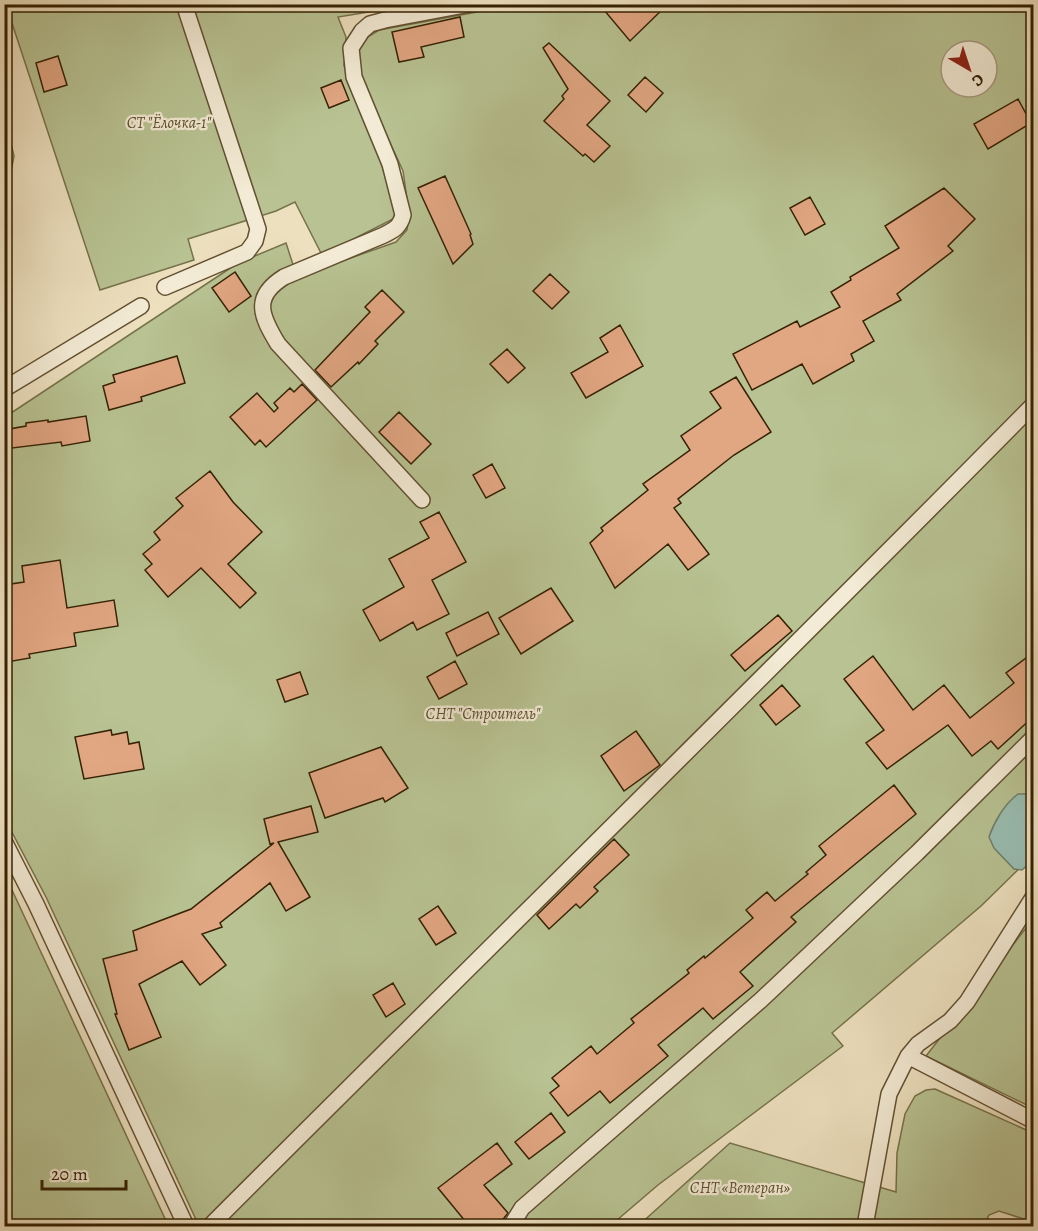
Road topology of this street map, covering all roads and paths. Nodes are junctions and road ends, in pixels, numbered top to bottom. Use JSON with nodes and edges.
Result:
{"nodes":[{"id":1,"x":184,"y":4,"type":"edge"},
{"id":2,"x":470,"y":4,"type":"edge"},
{"id":3,"x":165,"y":287,"type":"dead end"},
{"id":4,"x":141,"y":306,"type":"dead end"},
{"id":5,"x":4,"y":389,"type":"edge"},
{"id":6,"x":1034,"y":404,"type":"edge"},
{"id":7,"x":422,"y":500,"type":"dead end"},
{"id":8,"x":1034,"y":737,"type":"edge"},
{"id":9,"x":4,"y":841,"type":"edge"},
{"id":10,"x":1034,"y":896,"type":"edge"},
{"id":11,"x":908,"y":1056,"type":"junction"},
{"id":12,"x":1034,"y":1121,"type":"edge"},
{"id":13,"x":186,"y":1227,"type":"edge"},
{"id":14,"x":210,"y":1227,"type":"edge"},
{"id":15,"x":511,"y":1227,"type":"edge"},
{"id":16,"x":865,"y":1227,"type":"edge"}],
"edges":[{"from":1,"to":3,"type":"lane"},
{"from":2,"to":7,"type":"lane"},
{"from":4,"to":5,"type":"lane"},
{"from":6,"to":14,"type":"lane"},
{"from":8,"to":15,"type":"lane"},
{"from":9,"to":13,"type":"lane"},
{"from":10,"to":11,"type":"lane"},
{"from":11,"to":12,"type":"lane"},
{"from":11,"to":16,"type":"lane"}]}
